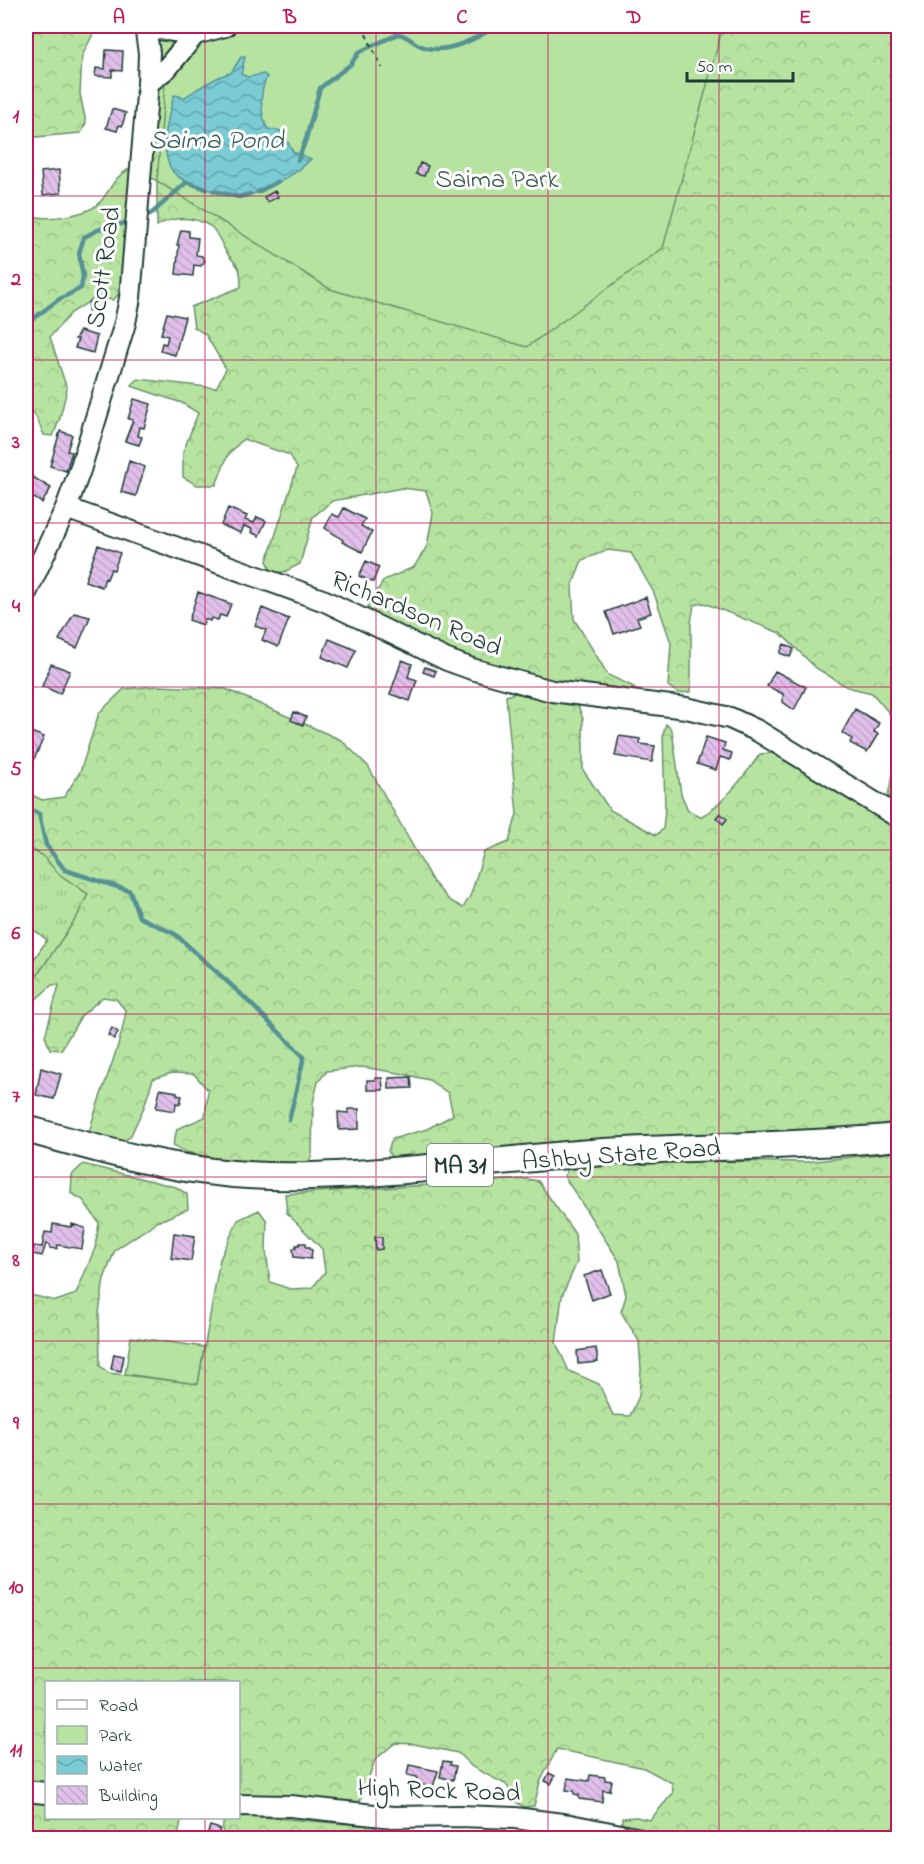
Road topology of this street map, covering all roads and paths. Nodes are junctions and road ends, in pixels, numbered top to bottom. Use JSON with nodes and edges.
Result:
{"nodes":[{"id":1,"x":146,"y":26,"type":"edge"},
{"id":2,"x":225,"y":26,"type":"edge"},
{"id":3,"x":362,"y":26,"type":"edge"},
{"id":4,"x":194,"y":30,"type":"edge"},
{"id":5,"x":382,"y":68,"type":"dead end"},
{"id":6,"x":148,"y":83,"type":"junction"},
{"id":7,"x":66,"y":508,"type":"junction"},
{"id":8,"x":26,"y":593,"type":"edge"},
{"id":9,"x":898,"y":817,"type":"edge"},
{"id":10,"x":26,"y":1129,"type":"edge"},
{"id":11,"x":898,"y":1137,"type":"edge"},
{"id":12,"x":26,"y":1791,"type":"edge"},
{"id":13,"x":45,"y":1793,"type":"edge"},
{"id":14,"x":240,"y":1805,"type":"edge"},
{"id":15,"x":636,"y":1839,"type":"edge"}],
"edges":[{"from":1,"to":4,"type":"street"},
{"from":1,"to":6,"type":"street","name":"Scott Road"},
{"from":2,"to":4,"type":"street"},
{"from":3,"to":5,"type":"path"},
{"from":4,"to":6,"type":"street"},
{"from":6,"to":7,"type":"street","name":"Scott Road"},
{"from":7,"to":8,"type":"street"},
{"from":7,"to":9,"type":"street","name":"Richardson Road"},
{"from":10,"to":11,"type":"main road","name":"Ashby State Road","number":"MA 31"},
{"from":12,"to":13,"type":"street"},
{"from":14,"to":15,"type":"street","name":"High Rock Road"}]}
